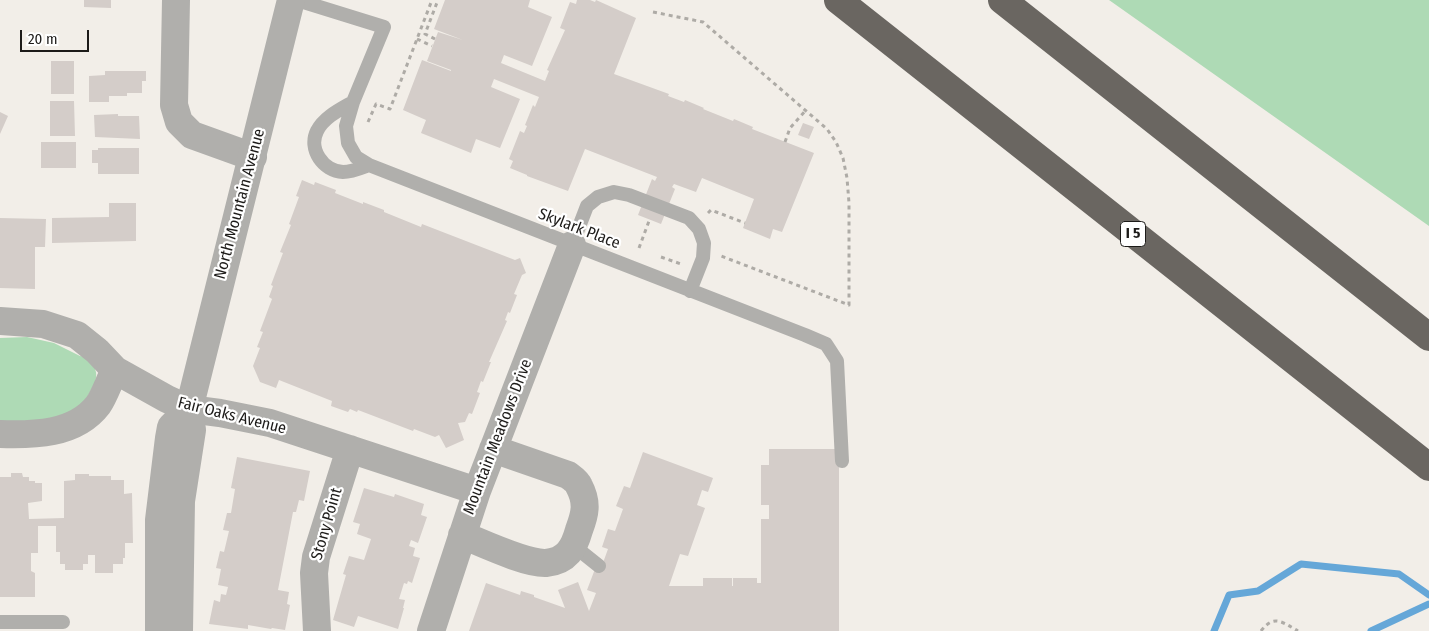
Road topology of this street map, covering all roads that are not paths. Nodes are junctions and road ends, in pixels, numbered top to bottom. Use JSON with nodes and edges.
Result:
{"nodes":[{"id":1,"x":176,"y":0,"type":"edge"},
{"id":2,"x":291,"y":0,"type":"edge"},
{"id":3,"x":297,"y":0,"type":"edge"},
{"id":4,"x":838,"y":0,"type":"edge"},
{"id":5,"x":1002,"y":0,"type":"edge"},
{"id":6,"x":353,"y":102,"type":"junction"},
{"id":7,"x":253,"y":157,"type":"junction"},
{"id":8,"x":370,"y":165,"type":"junction"},
{"id":9,"x":572,"y":245,"type":"junction"},
{"id":10,"x":690,"y":291,"type":"junction"},
{"id":11,"x":0,"y":321,"type":"edge"},
{"id":12,"x":1429,"y":337,"type":"edge"},
{"id":13,"x":115,"y":370,"type":"junction"},
{"id":14,"x":189,"y":409,"type":"junction"},
{"id":15,"x":0,"y":434,"type":"edge"},
{"id":16,"x":350,"y":449,"type":"junction"},
{"id":17,"x":493,"y":449,"type":"junction"},
{"id":18,"x":842,"y":461,"type":"dead end"},
{"id":19,"x":1429,"y":467,"type":"edge"},
{"id":20,"x":477,"y":491,"type":"junction"},
{"id":21,"x":462,"y":535,"type":"junction"},
{"id":22,"x":574,"y":546,"type":"junction"},
{"id":23,"x":599,"y":566,"type":"dead end"},
{"id":24,"x":0,"y":622,"type":"edge"},
{"id":25,"x":63,"y":622,"type":"dead end"},
{"id":26,"x":159,"y":631,"type":"edge"},
{"id":27,"x":179,"y":631,"type":"edge"},
{"id":28,"x":317,"y":631,"type":"edge"},
{"id":29,"x":431,"y":631,"type":"edge"}],
"edges":[{"from":1,"to":7,"type":"street"},
{"from":2,"to":7,"type":"street","name":"North Mountain Avenue"},
{"from":3,"to":6,"type":"lane"},
{"from":4,"to":19,"type":"highway","number":"I 5"},
{"from":5,"to":12,"type":"highway"},
{"from":6,"to":8,"type":"lane","name":"Skylark Place"},
{"from":6,"to":8,"type":"lane"},
{"from":7,"to":14,"type":"street","name":"North Mountain Avenue"},
{"from":8,"to":9,"type":"lane","name":"Skylark Place"},
{"from":9,"to":10,"type":"lane","name":"Skylark Place"},
{"from":9,"to":10,"type":"lane"},
{"from":9,"to":17,"type":"street","name":"Mountain Meadows Drive"},
{"from":10,"to":18,"type":"lane","name":"Skylark Place"},
{"from":11,"to":13,"type":"street","name":"Fair Oaks Avenue"},
{"from":13,"to":14,"type":"street","name":"Fair Oaks Avenue"},
{"from":13,"to":15,"type":"street"},
{"from":14,"to":16,"type":"street","name":"Fair Oaks Avenue"},
{"from":14,"to":26,"type":"street"},
{"from":14,"to":27,"type":"street","name":"North Mountain Avenue"},
{"from":16,"to":20,"type":"street","name":"Fair Oaks Avenue"},
{"from":16,"to":28,"type":"street","name":"Stony Point"},
{"from":17,"to":20,"type":"street","name":"Mountain Meadows Drive"},
{"from":17,"to":22,"type":"street"},
{"from":20,"to":21,"type":"street","name":"Mountain Meadows Drive"},
{"from":21,"to":22,"type":"street"},
{"from":21,"to":29,"type":"street","name":"Mountain Meadows Drive"},
{"from":22,"to":23,"type":"lane"},
{"from":24,"to":25,"type":"lane"}]}
